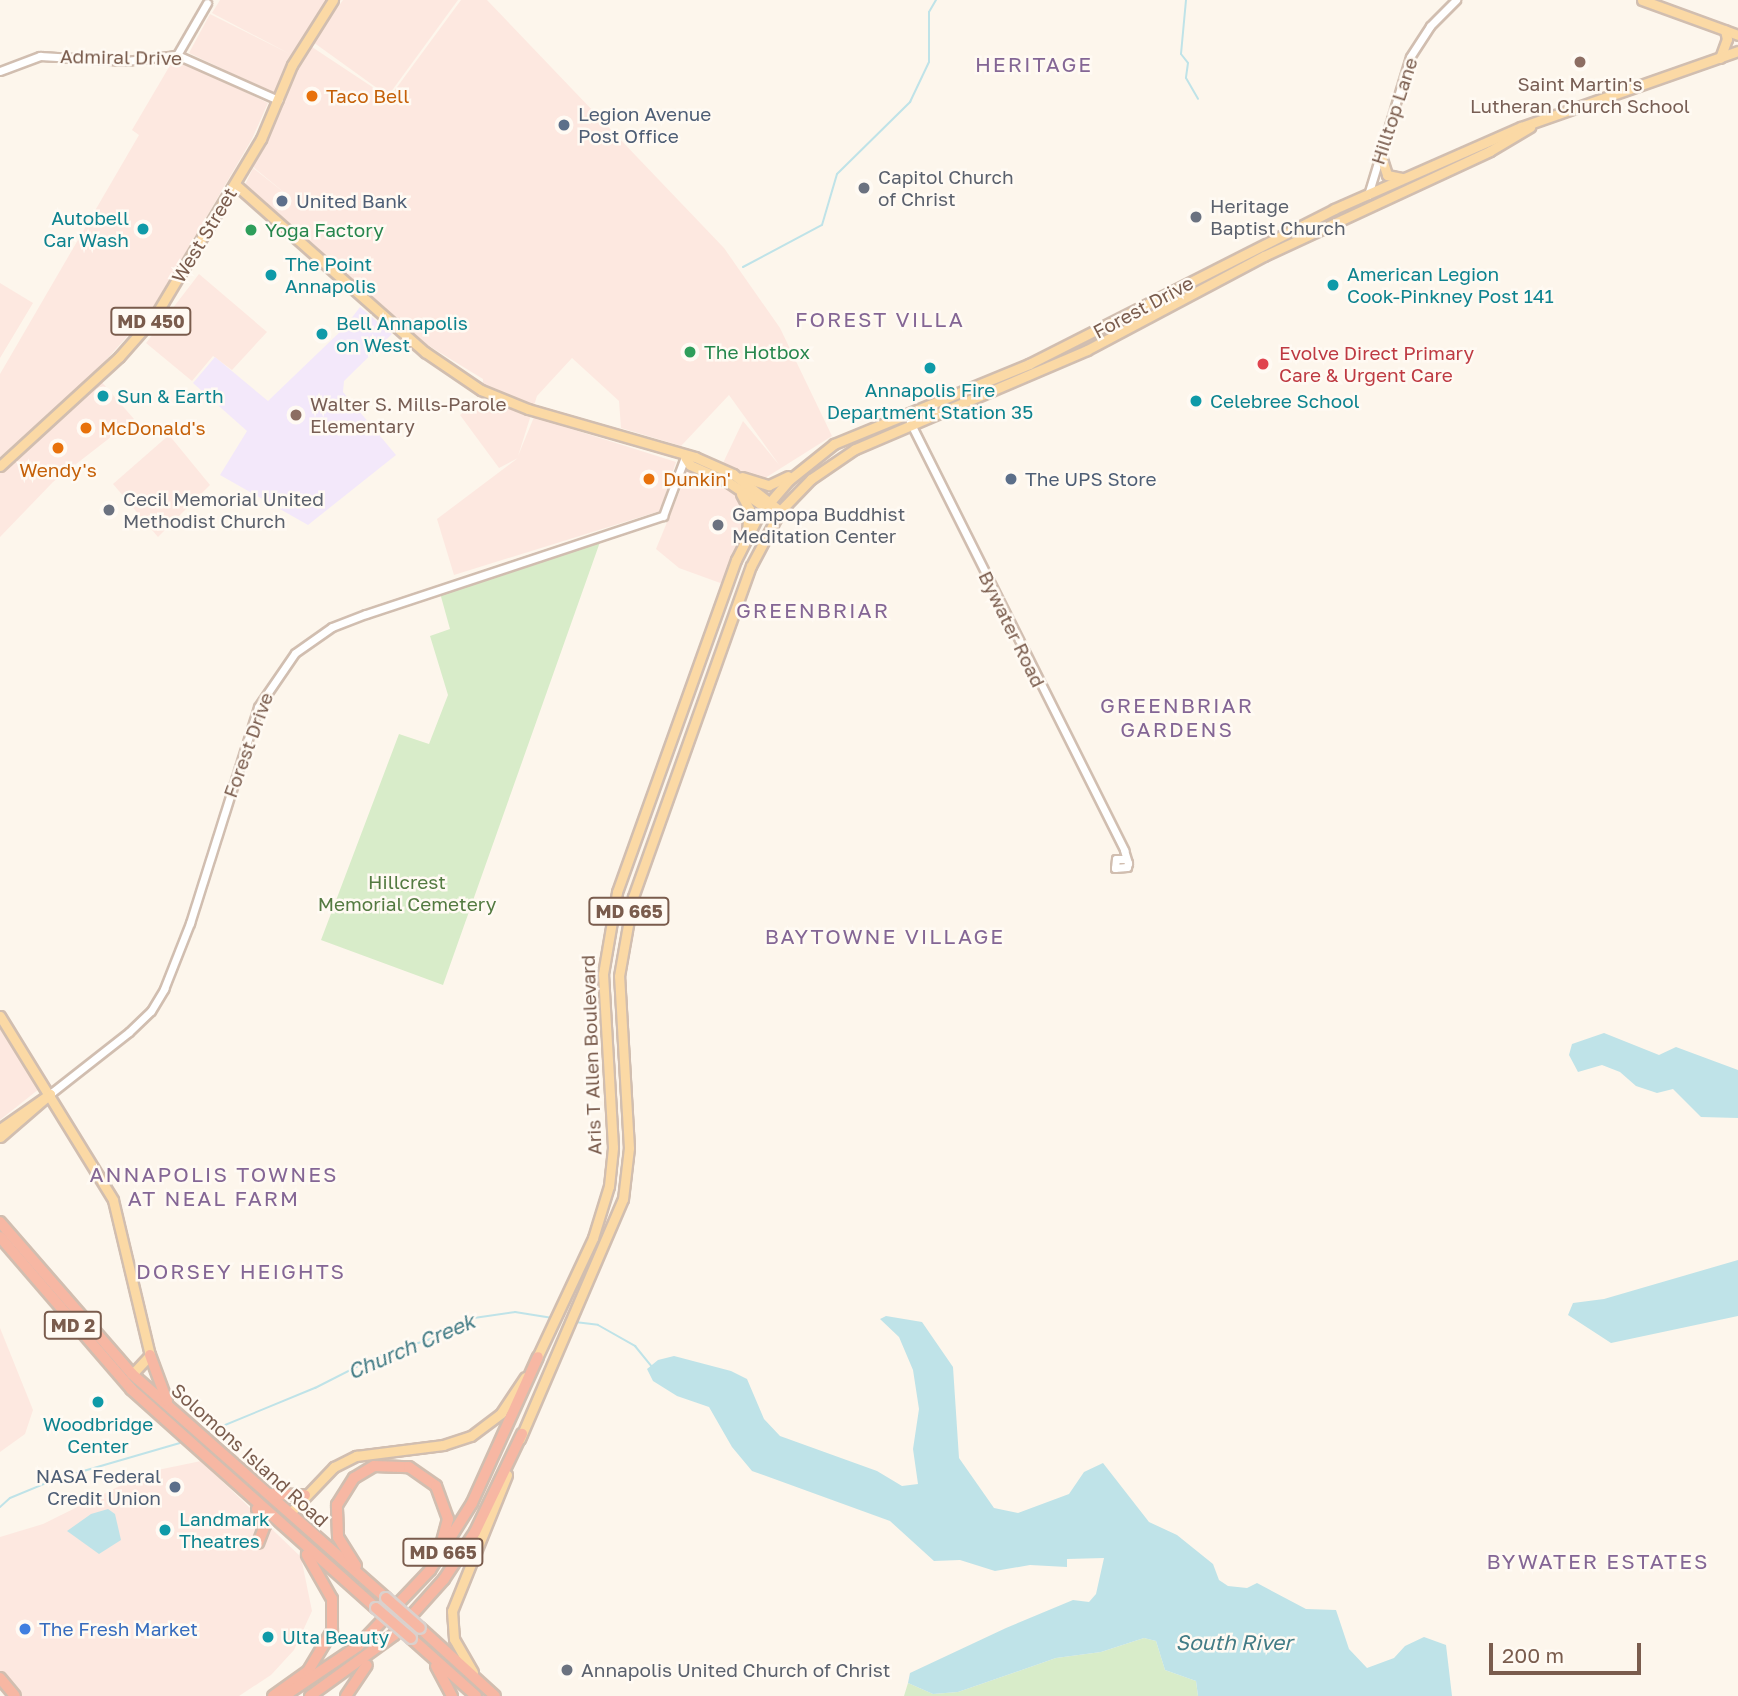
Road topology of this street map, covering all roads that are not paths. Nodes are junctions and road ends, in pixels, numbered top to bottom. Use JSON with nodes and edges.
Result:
{"nodes":[{"id":1,"x":333,"y":0,"type":"edge"},
{"id":2,"x":1456,"y":0,"type":"edge"},
{"id":3,"x":1642,"y":0,"type":"edge"},
{"id":4,"x":208,"y":2,"type":"edge"},
{"id":5,"x":1725,"y":30,"type":"junction"},
{"id":6,"x":1738,"y":35,"type":"edge"},
{"id":7,"x":1738,"y":51,"type":"edge"},
{"id":8,"x":177,"y":55,"type":"junction"},
{"id":9,"x":1720,"y":58,"type":"junction"},
{"id":10,"x":0,"y":71,"type":"edge"},
{"id":11,"x":278,"y":100,"type":"junction"},
{"id":12,"x":1530,"y":127,"type":"junction"},
{"id":13,"x":1380,"y":153,"type":"junction"},
{"id":14,"x":1405,"y":178,"type":"junction"},
{"id":15,"x":235,"y":184,"type":"junction"},
{"id":16,"x":1368,"y":195,"type":"junction"},
{"id":17,"x":1364,"y":209,"type":"junction"},
{"id":18,"x":950,"y":398,"type":"junction"},
{"id":19,"x":954,"y":409,"type":"junction"},
{"id":20,"x":907,"y":414,"type":"junction"},
{"id":21,"x":912,"y":426,"type":"junction"},
{"id":22,"x":685,"y":457,"type":"junction"},
{"id":23,"x":803,"y":465,"type":"junction"},
{"id":24,"x":0,"y":466,"type":"edge"},
{"id":25,"x":731,"y":478,"type":"junction"},
{"id":26,"x":769,"y":504,"type":"junction"},
{"id":27,"x":780,"y":511,"type":"junction"},
{"id":28,"x":744,"y":542,"type":"junction"},
{"id":29,"x":1123,"y":858,"type":"dead end"},
{"id":30,"x":0,"y":1016,"type":"edge"},
{"id":31,"x":50,"y":1094,"type":"junction"},
{"id":32,"x":0,"y":1129,"type":"edge"},
{"id":33,"x":0,"y":1137,"type":"edge"},
{"id":34,"x":0,"y":1222,"type":"edge"},
{"id":35,"x":0,"y":1237,"type":"edge"},
{"id":36,"x":65,"y":1316,"type":"junction"},
{"id":37,"x":150,"y":1355,"type":"junction"},
{"id":38,"x":539,"y":1355,"type":"junction"},
{"id":39,"x":132,"y":1374,"type":"junction"},
{"id":40,"x":125,"y":1383,"type":"junction"},
{"id":41,"x":171,"y":1408,"type":"junction"},
{"id":42,"x":181,"y":1416,"type":"junction"},
{"id":43,"x":522,"y":1434,"type":"junction"},
{"id":44,"x":267,"y":1493,"type":"junction"},
{"id":45,"x":305,"y":1495,"type":"junction"},
{"id":46,"x":249,"y":1496,"type":"junction"},
{"id":47,"x":290,"y":1513,"type":"junction"},
{"id":48,"x":279,"y":1524,"type":"junction"},
{"id":49,"x":294,"y":1538,"type":"junction"},
{"id":50,"x":258,"y":1543,"type":"dead end"},
{"id":51,"x":366,"y":1581,"type":"junction"},
{"id":52,"x":418,"y":1585,"type":"junction"},
{"id":53,"x":394,"y":1635,"type":"junction"},
{"id":54,"x":426,"y":1651,"type":"junction"},
{"id":55,"x":0,"y":1678,"type":"edge"},
{"id":56,"x":485,"y":1687,"type":"junction"},
{"id":57,"x":15,"y":1696,"type":"edge"},
{"id":58,"x":274,"y":1696,"type":"edge"},
{"id":59,"x":285,"y":1696,"type":"edge"},
{"id":60,"x":310,"y":1696,"type":"edge"},
{"id":61,"x":346,"y":1696,"type":"edge"},
{"id":62,"x":452,"y":1696,"type":"edge"},
{"id":63,"x":476,"y":1696,"type":"edge"},
{"id":64,"x":495,"y":1696,"type":"edge"}],
"edges":[{"from":1,"to":11,"type":"main road","name":"West Street","number":"MD 450"},
{"from":2,"to":13,"type":"street","name":"Hilltop Lane"},
{"from":3,"to":5,"type":"main road"},
{"from":4,"to":8,"type":"street"},
{"from":5,"to":6,"type":"main road"},
{"from":5,"to":9,"type":"main road"},
{"from":7,"to":9,"type":"main road","name":"Forest Drive"},
{"from":8,"to":10,"type":"street","name":"Admiral Drive"},
{"from":8,"to":11,"type":"street","name":"Admiral Drive"},
{"from":9,"to":12,"type":"main road","name":"Forest Drive"},
{"from":11,"to":15,"type":"main road","name":"West Street","number":"MD 450"},
{"from":12,"to":14,"type":"main road","name":"Forest Drive"},
{"from":12,"to":17,"type":"main road","name":"Forest Drive"},
{"from":13,"to":14,"type":"main road"},
{"from":13,"to":16,"type":"street","name":"Hilltop Lane"},
{"from":14,"to":16,"type":"main road","name":"Forest Drive"},
{"from":15,"to":22,"type":"main road"},
{"from":15,"to":24,"type":"main road","name":"West Street","number":"MD 450"},
{"from":16,"to":17,"type":"main road"},
{"from":16,"to":18,"type":"main road","name":"Forest Drive"},
{"from":17,"to":19,"type":"main road","name":"Forest Drive"},
{"from":18,"to":19,"type":"main road"},
{"from":18,"to":20,"type":"main road","name":"Forest Drive"},
{"from":19,"to":21,"type":"main road","name":"Forest Drive"},
{"from":20,"to":21,"type":"street","name":"Bywater Road"},
{"from":20,"to":23,"type":"main road","name":"Forest Drive","number":"MD 665"},
{"from":21,"to":27,"type":"main road","name":"Forest Drive","number":"MD 665"},
{"from":21,"to":29,"type":"street","name":"Bywater Road"},
{"from":22,"to":25,"type":"main road"},
{"from":22,"to":31,"type":"street","name":"Forest Drive"},
{"from":23,"to":25,"type":"main road"},
{"from":23,"to":26,"type":"main road","name":"Forest Drive","number":"MD 665"},
{"from":25,"to":26,"type":"main road"},
{"from":25,"to":28,"type":"main road"},
{"from":26,"to":27,"type":"main road"},
{"from":26,"to":28,"type":"main road","name":"Aris T Allen Boulevard","number":"MD 665"},
{"from":27,"to":43,"type":"main road","name":"Aris T Allen Boulevard","number":"MD 665"},
{"from":28,"to":38,"type":"main road","name":"Aris T Allen Boulevard","number":"MD 665"},
{"from":30,"to":31,"type":"main road"},
{"from":31,"to":32,"type":"main road","name":"Forest Drive"},
{"from":31,"to":33,"type":"main road","name":"Forest Drive"},
{"from":31,"to":37,"type":"main road"},
{"from":34,"to":39,"type":"highway","name":"Solomons Island Road","number":"MD 2"},
{"from":35,"to":36,"type":"highway","name":"Solomons Island Road","number":"MD 2"},
{"from":36,"to":39,"type":"highway"},
{"from":36,"to":40,"type":"highway","name":"Solomons Island Road","number":"MD 2"},
{"from":37,"to":39,"type":"main road"},
{"from":37,"to":41,"type":"highway"},
{"from":38,"to":45,"type":"main road"},
{"from":38,"to":52,"type":"highway","name":"Aris T Allen Boulevard","number":"MD 665"},
{"from":39,"to":41,"type":"highway","name":"Solomons Island Road","number":"MD 2"},
{"from":40,"to":42,"type":"highway"},
{"from":40,"to":46,"type":"highway","name":"Solomons Island Road","number":"MD 2"},
{"from":41,"to":42,"type":"highway","name":"Solomons Island Road","number":"MD 2"},
{"from":42,"to":44,"type":"highway","name":"Solomons Island Road","number":"MD 2"},
{"from":43,"to":53,"type":"highway","name":"Aris T Allen Boulevard","number":"MD 665"},
{"from":43,"to":56,"type":"main road"},
{"from":44,"to":45,"type":"highway"},
{"from":44,"to":47,"type":"highway","name":"Solomons Island Road","number":"MD 2"},
{"from":45,"to":47,"type":"main road"},
{"from":46,"to":48,"type":"highway","name":"Solomons Island Road","number":"MD 2"},
{"from":46,"to":50,"type":"highway"},
{"from":47,"to":48,"type":"highway"},
{"from":47,"to":51,"type":"highway","name":"Solomons Island Road","number":"MD 2"},
{"from":48,"to":49,"type":"highway","name":"Solomons Island Road","number":"MD 2"},
{"from":49,"to":54,"type":"highway","name":"Solomons Island Road","number":"MD 2","bridge":true},
{"from":49,"to":58,"type":"highway"},
{"from":51,"to":52,"type":"highway"},
{"from":51,"to":56,"type":"highway","name":"Solomons Island Road","number":"MD 2","bridge":true},
{"from":52,"to":59,"type":"highway","name":"Aris T Allen Boulevard","number":"MD 665"},
{"from":53,"to":60,"type":"highway","name":"Aris T Allen Boulevard","number":"MD 665"},
{"from":53,"to":61,"type":"highway"},
{"from":54,"to":62,"type":"highway"},
{"from":54,"to":63,"type":"highway","name":"Solomons Island Road","number":"MD 2"},
{"from":55,"to":57,"type":"highway"},
{"from":56,"to":64,"type":"highway","name":"Solomons Island Road","number":"MD 2"}]}
